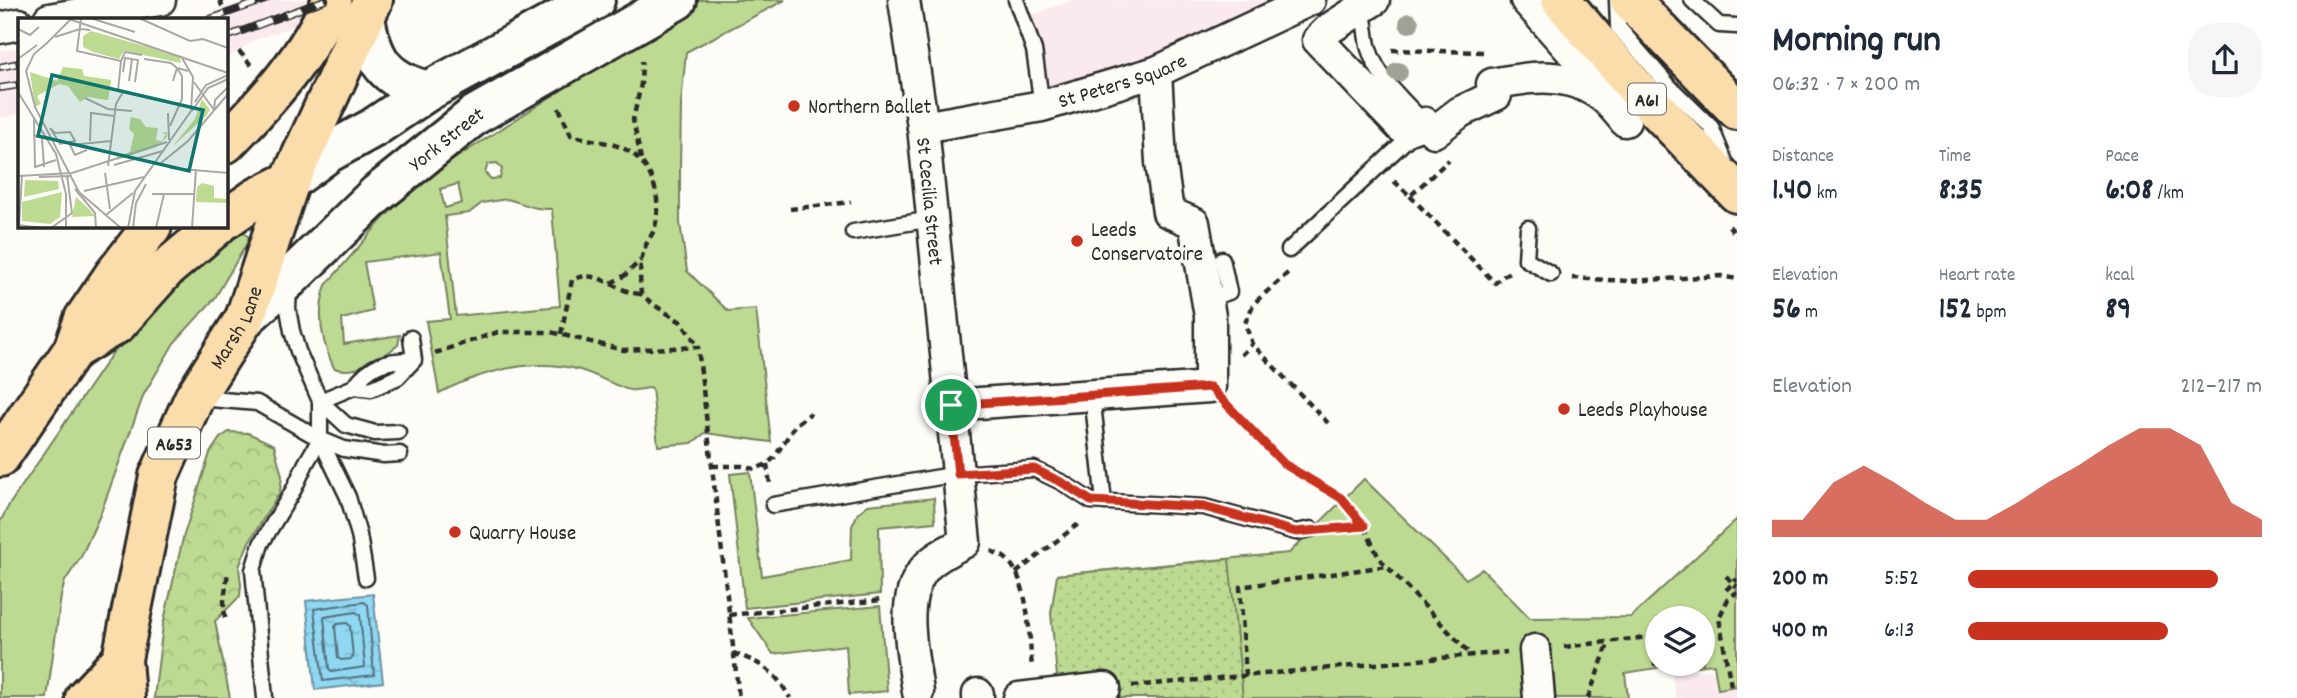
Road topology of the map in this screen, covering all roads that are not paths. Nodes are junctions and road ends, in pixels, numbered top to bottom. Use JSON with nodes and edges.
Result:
{"nodes":[{"id":1,"x":160,"y":0,"type":"edge"},
{"id":2,"x":332,"y":0,"type":"edge"},
{"id":3,"x":595,"y":0,"type":"edge"},
{"id":4,"x":677,"y":0,"type":"edge"},
{"id":5,"x":904,"y":0,"type":"edge"},
{"id":6,"x":1016,"y":0,"type":"edge"},
{"id":7,"x":1310,"y":0,"type":"edge"},
{"id":8,"x":1526,"y":0,"type":"edge"},
{"id":9,"x":1561,"y":0,"type":"edge"},
{"id":10,"x":1617,"y":0,"type":"edge"},
{"id":11,"x":1630,"y":0,"type":"edge"},
{"id":12,"x":1692,"y":0,"type":"edge"},
{"id":13,"x":1364,"y":3,"type":"edge"},
{"id":14,"x":369,"y":9,"type":"edge"},
{"id":15,"x":55,"y":18,"type":"edge"},
{"id":16,"x":18,"y":24,"type":"edge"},
{"id":17,"x":1737,"y":26,"type":"edge"},
{"id":18,"x":0,"y":28,"type":"edge"},
{"id":19,"x":1156,"y":72,"type":"junction"},
{"id":20,"x":428,"y":91,"type":"junction"},
{"id":21,"x":1042,"y":106,"type":"junction"},
{"id":22,"x":1737,"y":110,"type":"edge"},
{"id":23,"x":923,"y":127,"type":"junction"},
{"id":24,"x":1431,"y":129,"type":"junction"},
{"id":25,"x":228,"y":141,"type":"edge"},
{"id":26,"x":290,"y":181,"type":"junction"},
{"id":27,"x":1737,"y":192,"type":"edge"},
{"id":28,"x":228,"y":218,"type":"edge"},
{"id":29,"x":932,"y":219,"type":"junction"},
{"id":30,"x":215,"y":228,"type":"edge"},
{"id":31,"x":1528,"y":228,"type":"dead end"},
{"id":32,"x":142,"y":229,"type":"edge"},
{"id":33,"x":853,"y":232,"type":"dead end"},
{"id":34,"x":1289,"y":250,"type":"road end"},
{"id":35,"x":1222,"y":259,"type":"dead end"},
{"id":36,"x":1550,"y":274,"type":"road end"},
{"id":37,"x":290,"y":278,"type":"junction"},
{"id":38,"x":1207,"y":299,"type":"junction"},
{"id":39,"x":245,"y":318,"type":"junction"},
{"id":40,"x":411,"y":338,"type":"dead end"},
{"id":41,"x":73,"y":350,"type":"junction"},
{"id":42,"x":1092,"y":395,"type":"junction"},
{"id":43,"x":194,"y":398,"type":"junction"},
{"id":44,"x":320,"y":401,"type":"junction"},
{"id":45,"x":951,"y":405,"type":"junction"},
{"id":46,"x":398,"y":432,"type":"dead end"},
{"id":47,"x":320,"y":439,"type":"junction"},
{"id":48,"x":400,"y":454,"type":"dead end"},
{"id":49,"x":0,"y":457,"type":"edge"},
{"id":50,"x":958,"y":474,"type":"junction"},
{"id":51,"x":1097,"y":501,"type":"junction"},
{"id":52,"x":773,"y":505,"type":"dead end"},
{"id":53,"x":1311,"y":529,"type":"road end"},
{"id":54,"x":366,"y":578,"type":"dead end"},
{"id":55,"x":1535,"y":650,"type":"road end"},
{"id":56,"x":121,"y":659,"type":"junction"},
{"id":57,"x":1105,"y":688,"type":"road end"},
{"id":58,"x":918,"y":692,"type":"dead end"},
{"id":59,"x":1027,"y":697,"type":"edge"},
{"id":60,"x":85,"y":698,"type":"edge"},
{"id":61,"x":115,"y":698,"type":"edge"},
{"id":62,"x":125,"y":698,"type":"edge"},
{"id":63,"x":265,"y":698,"type":"edge"},
{"id":64,"x":1539,"y":698,"type":"edge"}],
"edges":[{"from":1,"to":15,"type":"street"},
{"from":2,"to":25,"type":"highway"},
{"from":3,"to":20,"type":"street"},
{"from":4,"to":37,"type":"street","name":"York Street"},
{"from":5,"to":23,"type":"street","name":"St Cecilia Street"},
{"from":6,"to":21,"type":"lane"},
{"from":7,"to":19,"type":"street","name":"St Peters Square"},
{"from":8,"to":24,"type":"street"},
{"from":9,"to":27,"type":"highway","number":"A61"},
{"from":10,"to":27,"type":"lane"},
{"from":11,"to":22,"type":"highway"},
{"from":12,"to":17,"type":"lane"},
{"from":13,"to":24,"type":"lane"},
{"from":13,"to":24,"type":"street"},
{"from":14,"to":20,"type":"street"},
{"from":14,"to":26,"type":"highway","name":"Marsh Lane","number":"A653"},
{"from":16,"to":18,"type":"street"},
{"from":19,"to":21,"type":"street","name":"St Peters Square"},
{"from":19,"to":38,"type":"street"},
{"from":20,"to":26,"type":"street"},
{"from":21,"to":23,"type":"street","name":"St Peters Square"},
{"from":23,"to":29,"type":"street","name":"St Cecilia Street"},
{"from":24,"to":34,"type":"lane"},
{"from":26,"to":28,"type":"highway"},
{"from":26,"to":39,"type":"highway","name":"Marsh Lane","number":"A653"},
{"from":29,"to":33,"type":"lane"},
{"from":29,"to":45,"type":"street","name":"St Cecilia Street"},
{"from":30,"to":41,"type":"highway"},
{"from":31,"to":36,"type":"lane"},
{"from":32,"to":41,"type":"highway"},
{"from":35,"to":38,"type":"lane"},
{"from":37,"to":39,"type":"street","name":"York Street"},
{"from":37,"to":44,"type":"lane"},
{"from":38,"to":42,"type":"street"},
{"from":39,"to":43,"type":"highway","name":"Marsh Lane","number":"A653"},
{"from":40,"to":44,"type":"lane"},
{"from":41,"to":49,"type":"highway"},
{"from":42,"to":45,"type":"street"},
{"from":42,"to":51,"type":"lane"},
{"from":43,"to":47,"type":"lane"},
{"from":43,"to":56,"type":"highway","name":"Marsh Lane","number":"A653"},
{"from":44,"to":46,"type":"lane"},
{"from":44,"to":47,"type":"lane"},
{"from":45,"to":50,"type":"street","name":"St Cecilia Street"},
{"from":47,"to":48,"type":"lane"},
{"from":47,"to":54,"type":"lane"},
{"from":47,"to":63,"type":"lane"},
{"from":50,"to":51,"type":"lane"},
{"from":50,"to":52,"type":"lane"},
{"from":50,"to":58,"type":"street","name":"St Cecilia Street"},
{"from":51,"to":53,"type":"lane"},
{"from":55,"to":64,"type":"street"},
{"from":56,"to":60,"type":"highway"},
{"from":56,"to":61,"type":"street"},
{"from":56,"to":62,"type":"highway"},
{"from":57,"to":59,"type":"street"}]}
